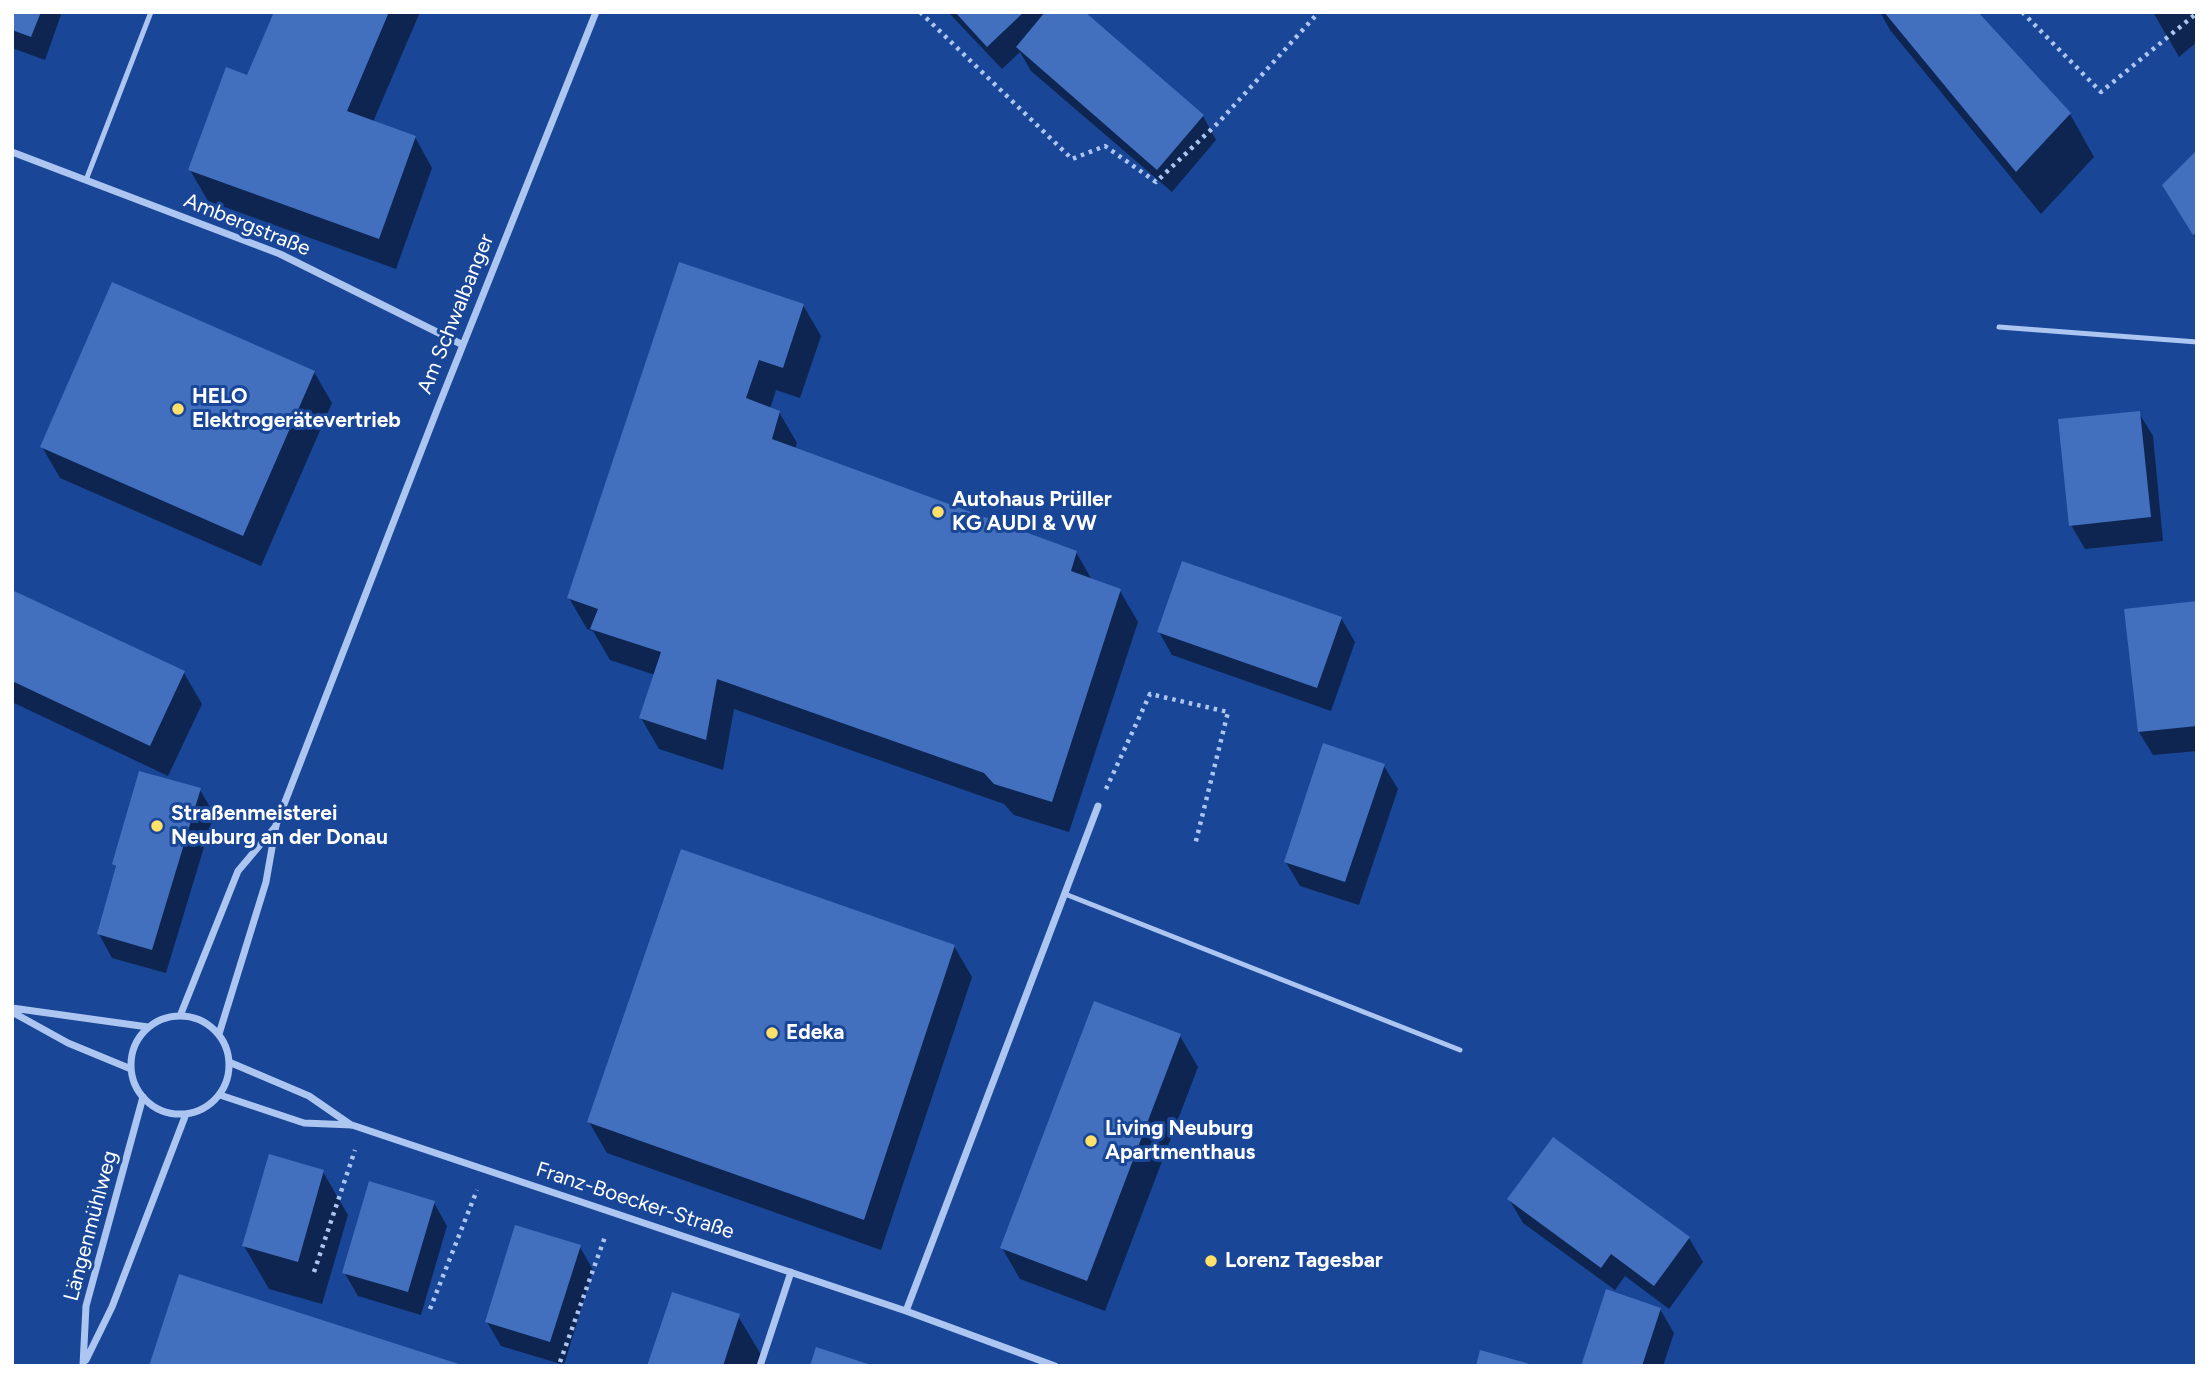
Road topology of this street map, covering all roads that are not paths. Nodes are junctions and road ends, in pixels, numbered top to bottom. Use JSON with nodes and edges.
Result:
{"nodes":[{"id":1,"x":151,"y":12,"type":"edge"},
{"id":2,"x":596,"y":12,"type":"edge"},
{"id":3,"x":12,"y":152,"type":"edge"},
{"id":4,"x":86,"y":180,"type":"junction"},
{"id":5,"x":1999,"y":327,"type":"dead end"},
{"id":6,"x":2197,"y":341,"type":"edge"},
{"id":7,"x":463,"y":345,"type":"junction"},
{"id":8,"x":1098,"y":806,"type":"road end"},
{"id":9,"x":276,"y":825,"type":"junction"},
{"id":10,"x":1065,"y":894,"type":"junction"},
{"id":11,"x":12,"y":1010,"type":"edge"},
{"id":12,"x":180,"y":1016,"type":"junction"},
{"id":13,"x":148,"y":1027,"type":"junction"},
{"id":14,"x":219,"y":1034,"type":"junction"},
{"id":15,"x":1460,"y":1050,"type":"dead end"},
{"id":16,"x":229,"y":1062,"type":"junction"},
{"id":17,"x":131,"y":1069,"type":"junction"},
{"id":18,"x":220,"y":1095,"type":"junction"},
{"id":19,"x":143,"y":1097,"type":"junction"},
{"id":20,"x":186,"y":1114,"type":"junction"},
{"id":21,"x":352,"y":1125,"type":"junction"},
{"id":22,"x":791,"y":1272,"type":"junction"},
{"id":23,"x":906,"y":1311,"type":"junction"},
{"id":24,"x":83,"y":1365,"type":"edge"},
{"id":25,"x":760,"y":1366,"type":"edge"},
{"id":26,"x":1055,"y":1366,"type":"edge"}],
"edges":[{"from":1,"to":4,"type":"lane"},
{"from":2,"to":7,"type":"street","name":"Am Schwalbanger"},
{"from":3,"to":4,"type":"street","name":"Ambergstraße"},
{"from":4,"to":7,"type":"street","name":"Ambergstraße"},
{"from":5,"to":6,"type":"lane"},
{"from":7,"to":9,"type":"street","name":"Am Schwalbanger"},
{"from":8,"to":10,"type":"street"},
{"from":9,"to":12,"type":"street","name":"Am Schwalbanger"},
{"from":9,"to":14,"type":"street","name":"Am Schwalbanger"},
{"from":10,"to":15,"type":"lane"},
{"from":10,"to":23,"type":"street"},
{"from":11,"to":13,"type":"street"},
{"from":11,"to":17,"type":"street"},
{"from":12,"to":13,"type":"street"},
{"from":12,"to":14,"type":"street"},
{"from":13,"to":17,"type":"street"},
{"from":14,"to":16,"type":"street"},
{"from":16,"to":18,"type":"street"},
{"from":16,"to":21,"type":"street","name":"Franz-Boecker-Straße"},
{"from":17,"to":19,"type":"street"},
{"from":18,"to":20,"type":"street"},
{"from":18,"to":21,"type":"street","name":"Franz-Boecker-Straße"},
{"from":19,"to":20,"type":"street"},
{"from":19,"to":24,"type":"street","name":"Längenmühlweg"},
{"from":20,"to":24,"type":"street","name":"Längenmühlweg"},
{"from":21,"to":22,"type":"street","name":"Franz-Boecker-Straße"},
{"from":22,"to":23,"type":"street","name":"Franz-Boecker-Straße"},
{"from":22,"to":25,"type":"street"},
{"from":23,"to":26,"type":"street","name":"Franz-Boecker-Straße"}]}
